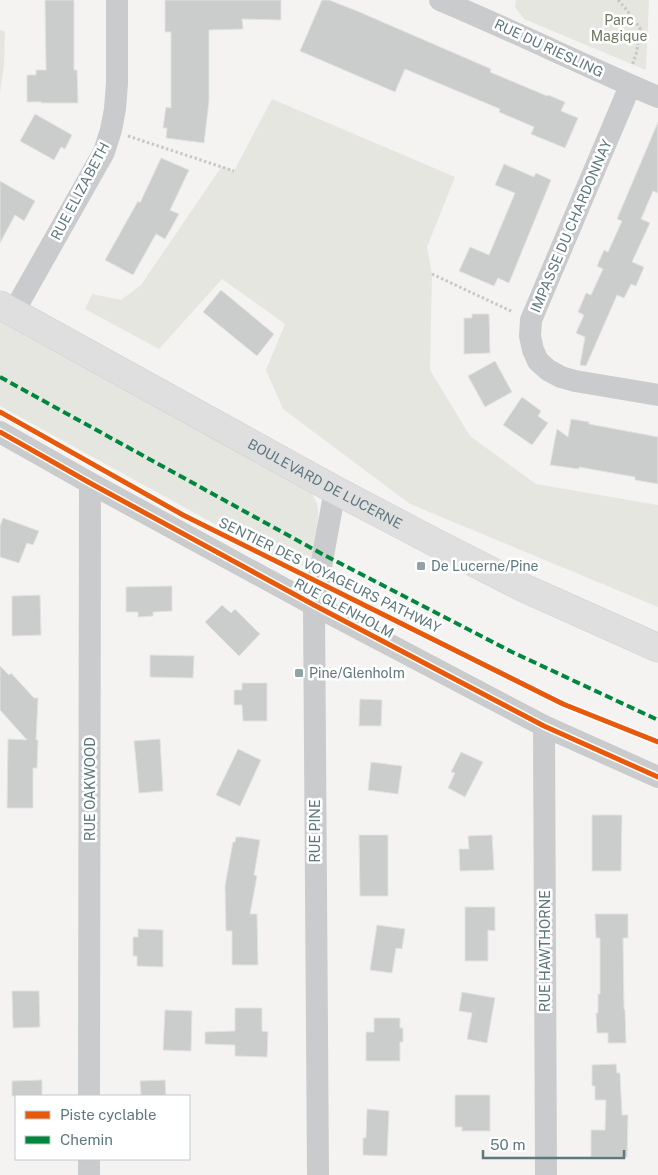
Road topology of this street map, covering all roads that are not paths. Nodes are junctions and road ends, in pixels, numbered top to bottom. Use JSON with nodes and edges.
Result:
{"nodes":[{"id":1,"x":117,"y":0,"type":"edge"},
{"id":2,"x":440,"y":0,"type":"edge"},
{"id":3,"x":482,"y":9,"type":"edge"},
{"id":4,"x":630,"y":86,"type":"junction"},
{"id":5,"x":658,"y":97,"type":"edge"},
{"id":6,"x":7,"y":309,"type":"edge"},
{"id":7,"x":658,"y":395,"type":"edge"},
{"id":8,"x":0,"y":432,"type":"edge"},
{"id":9,"x":90,"y":483,"type":"junction"},
{"id":10,"x":335,"y":490,"type":"junction"},
{"id":11,"x":314,"y":605,"type":"junction"},
{"id":12,"x":658,"y":648,"type":"edge"},
{"id":13,"x":544,"y":726,"type":"junction"},
{"id":14,"x":658,"y":777,"type":"edge"},
{"id":15,"x":90,"y":1095,"type":"edge"},
{"id":16,"x":89,"y":1160,"type":"edge"},
{"id":17,"x":89,"y":1175,"type":"edge"},
{"id":18,"x":318,"y":1175,"type":"edge"},
{"id":19,"x":546,"y":1175,"type":"edge"}],
"edges":[{"from":1,"to":6,"type":"street","name":"RUE ELIZABETH"},
{"from":2,"to":3,"type":"street","name":"RUE DU RIESLING"},
{"from":3,"to":4,"type":"street","name":"RUE DU RIESLING"},
{"from":4,"to":5,"type":"street","name":"RUE DU RIESLING"},
{"from":4,"to":7,"type":"street","name":"IMPASSE DU CHARDONNAY"},
{"from":6,"to":10,"type":"main road","name":"BOULEVARD DE LUCERNE"},
{"from":8,"to":9,"type":"street","name":"RUE GLENHOLM"},
{"from":9,"to":11,"type":"street","name":"RUE GLENHOLM"},
{"from":9,"to":15,"type":"street","name":"RUE OAKWOOD"},
{"from":10,"to":11,"type":"street","name":"RUE PINE"},
{"from":10,"to":12,"type":"main road","name":"BOULEVARD DE LUCERNE"},
{"from":11,"to":13,"type":"street","name":"RUE GLENHOLM"},
{"from":11,"to":18,"type":"street","name":"RUE PINE"},
{"from":13,"to":14,"type":"street","name":"RUE GLENHOLM"},
{"from":13,"to":19,"type":"street","name":"RUE HAWTHORNE"},
{"from":16,"to":17,"type":"street"}]}
